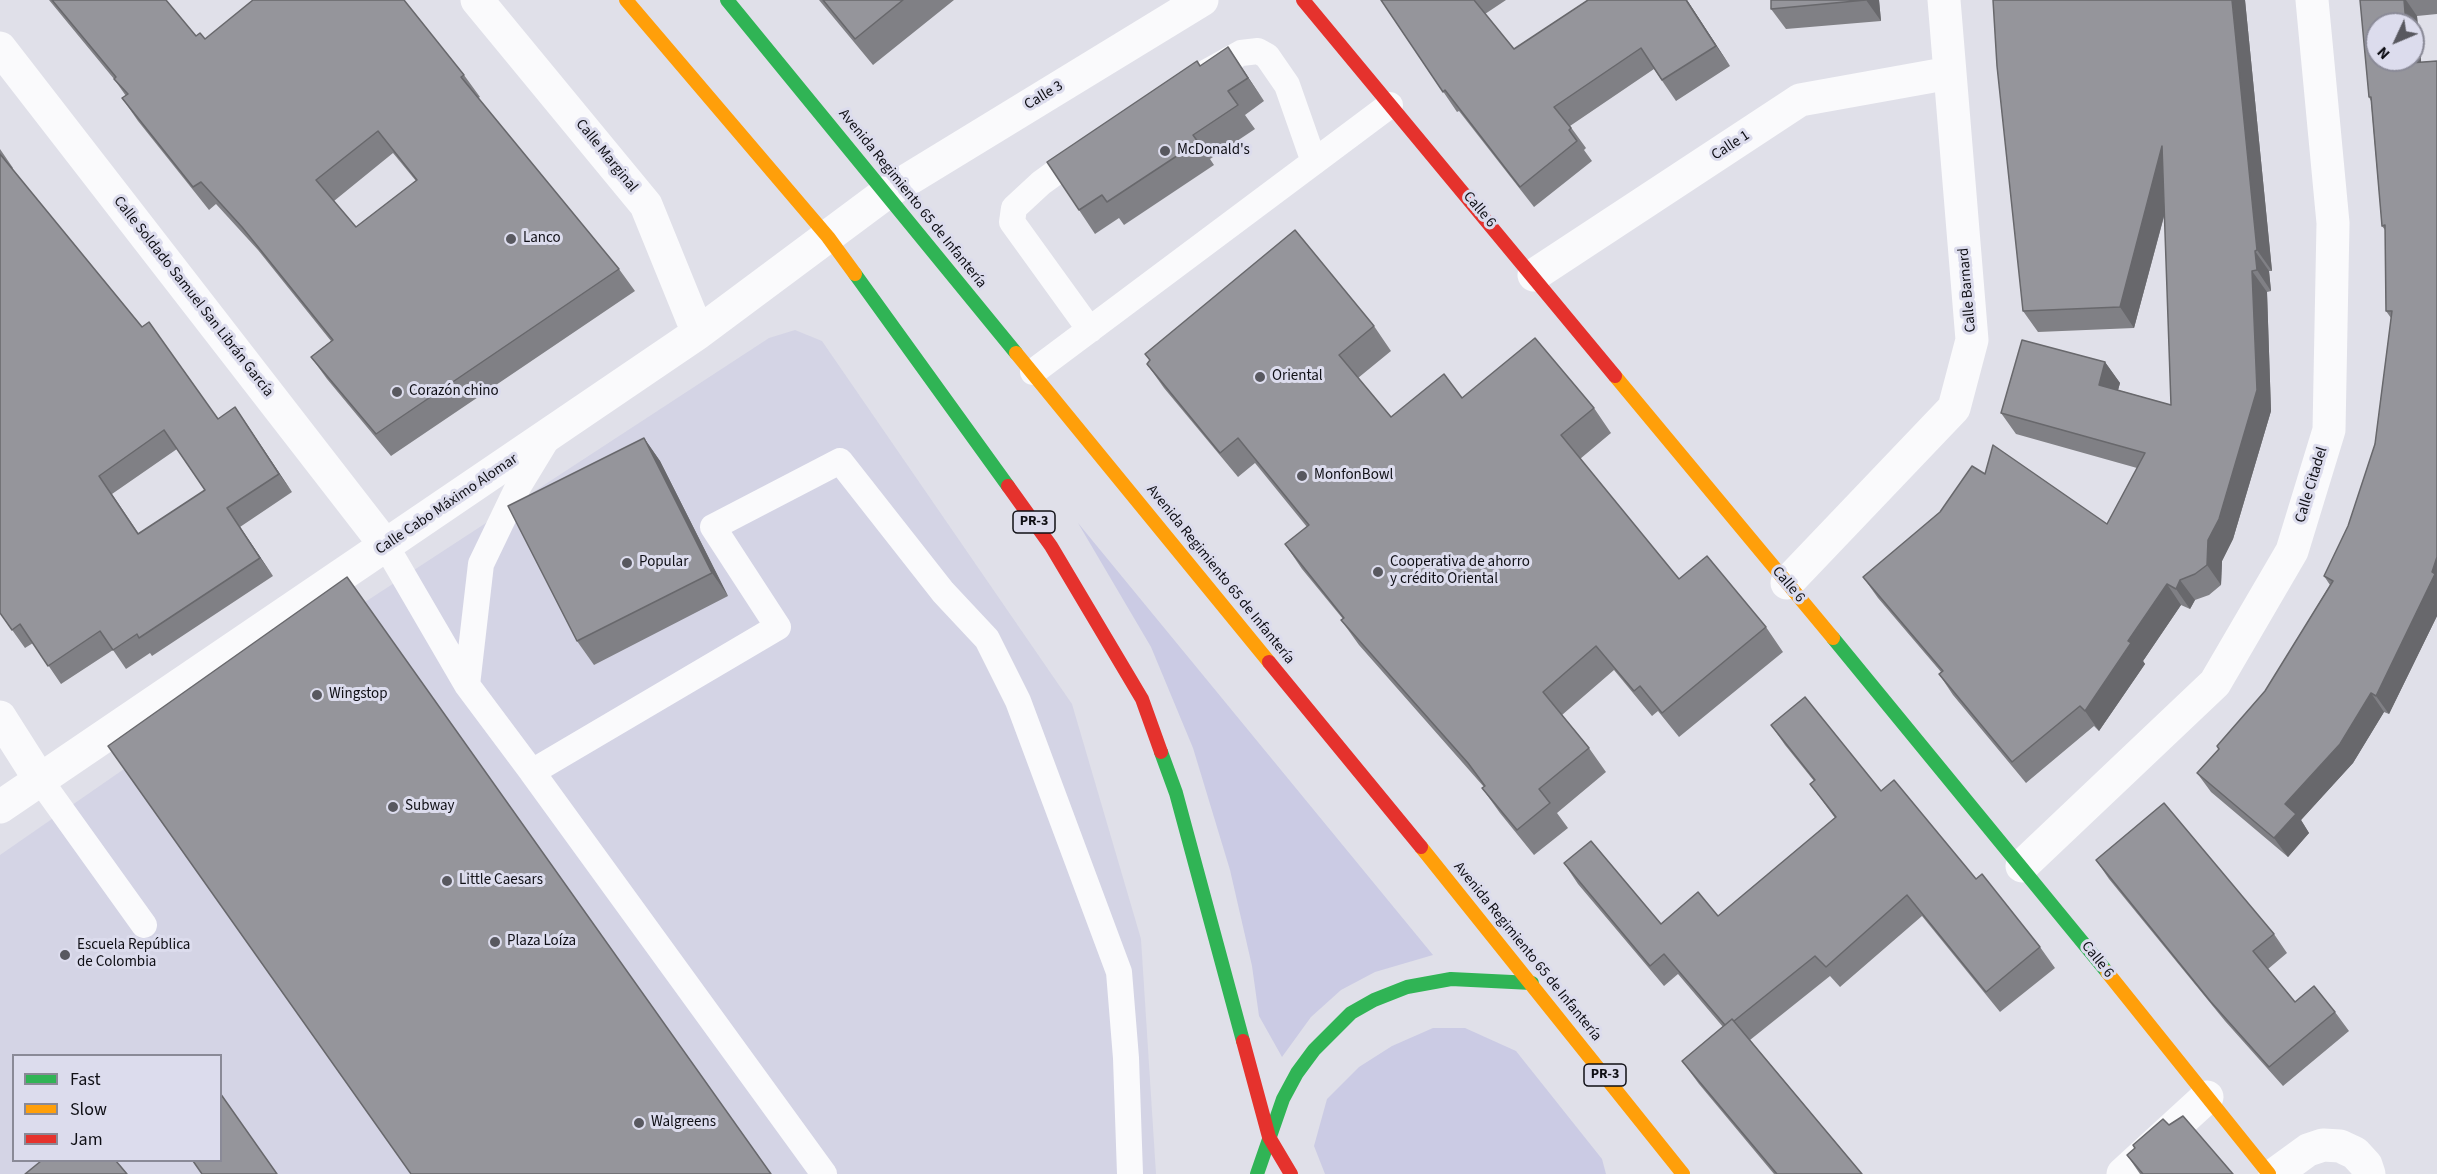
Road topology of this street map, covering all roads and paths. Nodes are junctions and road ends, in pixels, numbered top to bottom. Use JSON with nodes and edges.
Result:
{"nodes":[{"id":1,"x":477,"y":0,"type":"edge"},
{"id":2,"x":626,"y":0,"type":"edge"},
{"id":3,"x":727,"y":0,"type":"edge"},
{"id":4,"x":1202,"y":0,"type":"edge"},
{"id":5,"x":1303,"y":0,"type":"edge"},
{"id":6,"x":1944,"y":0,"type":"edge"},
{"id":7,"x":2312,"y":0,"type":"edge"},
{"id":8,"x":0,"y":48,"type":"edge"},
{"id":9,"x":1950,"y":73,"type":"junction"},
{"id":10,"x":1183,"y":87,"type":"edge"},
{"id":11,"x":1390,"y":105,"type":"junction"},
{"id":12,"x":1105,"y":138,"type":"edge"},
{"id":13,"x":1314,"y":162,"type":"junction"},
{"id":14,"x":886,"y":193,"type":"junction"},
{"id":15,"x":828,"y":237,"type":"junction"},
{"id":16,"x":1534,"y":275,"type":"junction"},
{"id":17,"x":1090,"y":330,"type":"junction"},
{"id":18,"x":698,"y":333,"type":"junction"},
{"id":19,"x":1034,"y":372,"type":"junction"},
{"id":20,"x":551,"y":433,"type":"junction"},
{"id":21,"x":386,"y":546,"type":"junction"},
{"id":22,"x":1787,"y":583,"type":"junction"},
{"id":23,"x":467,"y":685,"type":"junction"},
{"id":24,"x":0,"y":717,"type":"edge"},
{"id":25,"x":532,"y":772,"type":"junction"},
{"id":26,"x":39,"y":780,"type":"junction"},
{"id":27,"x":0,"y":807,"type":"edge"},
{"id":28,"x":2022,"y":866,"type":"junction"},
{"id":29,"x":144,"y":925,"type":"dead end"},
{"id":30,"x":1532,"y":983,"type":"junction"},
{"id":31,"x":2207,"y":1097,"type":"junction"},
{"id":32,"x":1269,"y":1137,"type":"junction"},
{"id":33,"x":1679,"y":1172,"type":"edge"},
{"id":34,"x":824,"y":1174,"type":"edge"},
{"id":35,"x":1130,"y":1174,"type":"edge"},
{"id":36,"x":1257,"y":1174,"type":"edge"},
{"id":37,"x":1291,"y":1174,"type":"edge"},
{"id":38,"x":2123,"y":1174,"type":"edge"},
{"id":39,"x":2269,"y":1174,"type":"edge"},
{"id":40,"x":2275,"y":1174,"type":"edge"},
{"id":41,"x":2369,"y":1174,"type":"edge"}],
"edges":[{"from":1,"to":18,"type":"street","name":"Calle Marginal"},
{"from":2,"to":15,"type":"main road","number":"PR-3"},
{"from":3,"to":14,"type":"main road","name":"Avenida Regimiento 65 de Infantería","number":"PR-3"},
{"from":4,"to":14,"type":"street","name":"Calle 3"},
{"from":5,"to":11,"type":"main road","name":"Calle 6"},
{"from":6,"to":9,"type":"street","name":"Calle Barnard"},
{"from":7,"to":28,"type":"street","name":"Calle Citadel"},
{"from":8,"to":21,"type":"street","name":"Calle Soldado Samuel San Librán García"},
{"from":9,"to":16,"type":"street","name":"Calle 1"},
{"from":9,"to":22,"type":"street","name":"Calle Barnard"},
{"from":10,"to":13,"type":"lane"},
{"from":11,"to":13,"type":"lane"},
{"from":11,"to":16,"type":"main road","name":"Calle 6"},
{"from":12,"to":17,"type":"lane"},
{"from":13,"to":17,"type":"lane"},
{"from":14,"to":15,"type":"street","name":"Calle Cabo Máximo Alomar"},
{"from":14,"to":19,"type":"main road","name":"Avenida Regimiento 65 de Infantería","number":"PR-3"},
{"from":15,"to":18,"type":"street","name":"Calle Cabo Máximo Alomar"},
{"from":15,"to":32,"type":"main road","number":"PR-3"},
{"from":16,"to":22,"type":"main road","name":"Calle 6"},
{"from":17,"to":19,"type":"lane"},
{"from":18,"to":20,"type":"street","name":"Calle Cabo Máximo Alomar"},
{"from":19,"to":30,"type":"main road","name":"Avenida Regimiento 65 de Infantería","number":"PR-3"},
{"from":20,"to":21,"type":"street","name":"Calle Cabo Máximo Alomar"},
{"from":20,"to":23,"type":"lane"},
{"from":21,"to":23,"type":"lane"},
{"from":21,"to":26,"type":"street","name":"Calle Cabo Máximo Alomar"},
{"from":22,"to":28,"type":"main road","name":"Calle 6"},
{"from":23,"to":25,"type":"lane"},
{"from":24,"to":26,"type":"street"},
{"from":25,"to":34,"type":"lane"},
{"from":25,"to":35,"type":"lane"},
{"from":26,"to":27,"type":"street","name":"Calle Cabo Máximo Alomar"},
{"from":26,"to":29,"type":"lane"},
{"from":28,"to":31,"type":"main road","name":"Calle 6"},
{"from":30,"to":32,"type":"main road"},
{"from":30,"to":33,"type":"main road","name":"Avenida Regimiento 65 de Infantería","number":"PR-3"},
{"from":31,"to":38,"type":"street"},
{"from":31,"to":39,"type":"main road","name":"Calle 6"},
{"from":32,"to":36,"type":"main road"},
{"from":32,"to":37,"type":"main road","number":"PR-3"},
{"from":40,"to":41,"type":"street"}]}
